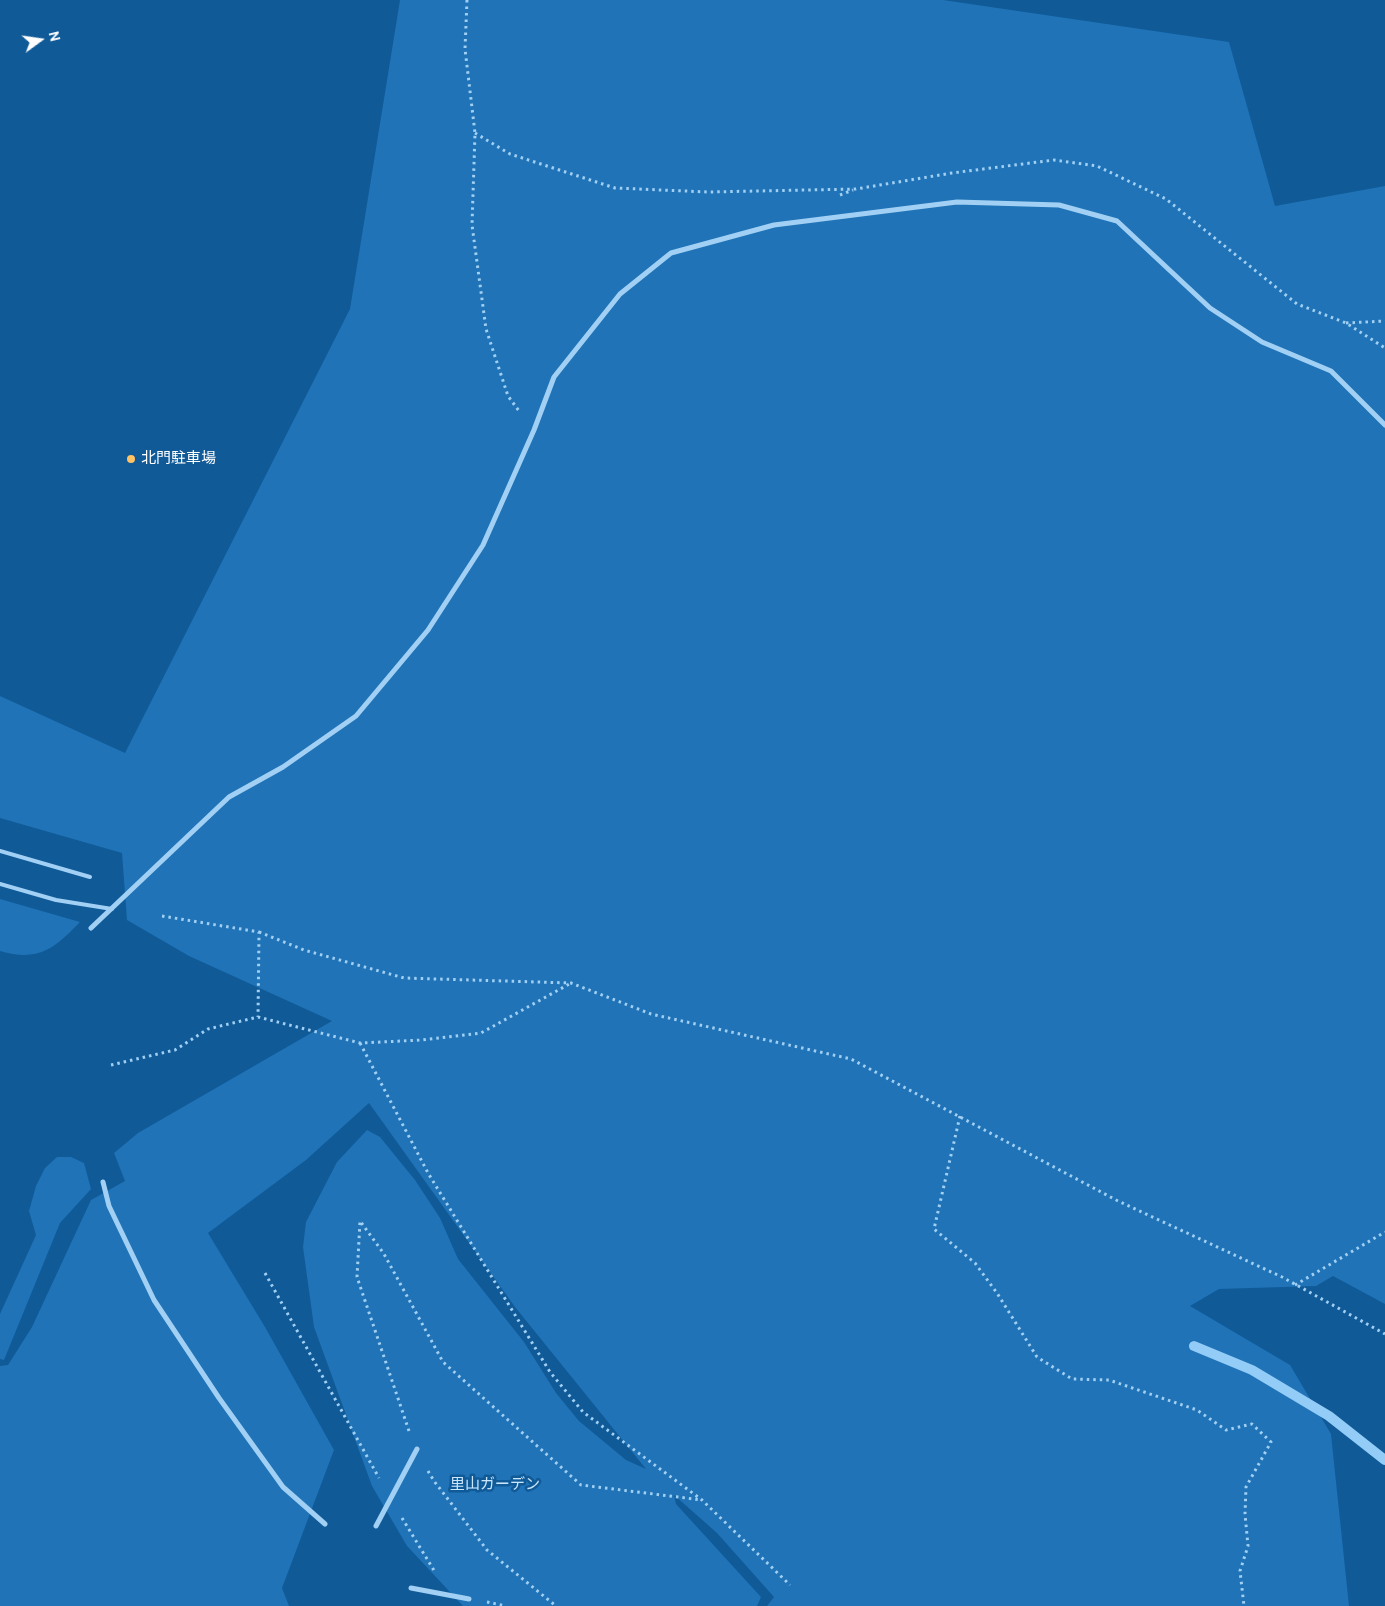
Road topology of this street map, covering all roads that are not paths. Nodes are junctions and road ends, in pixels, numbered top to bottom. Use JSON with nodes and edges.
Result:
{"nodes":[{"id":1,"x":1385,"y":424,"type":"edge"},
{"id":2,"x":0,"y":851,"type":"edge"},
{"id":3,"x":90,"y":877,"type":"dead end"},
{"id":4,"x":0,"y":884,"type":"edge"},
{"id":5,"x":112,"y":909,"type":"junction"},
{"id":6,"x":92,"y":928,"type":"dead end"},
{"id":7,"x":103,"y":1182,"type":"dead end"},
{"id":8,"x":417,"y":1449,"type":"road end"},
{"id":9,"x":325,"y":1524,"type":"dead end"},
{"id":10,"x":376,"y":1526,"type":"dead end"},
{"id":11,"x":411,"y":1588,"type":"dead end"},
{"id":12,"x":469,"y":1599,"type":"road end"}],
"edges":[{"from":1,"to":5,"type":"street"},
{"from":2,"to":3,"type":"lane"},
{"from":4,"to":5,"type":"lane"},
{"from":5,"to":6,"type":"street"},
{"from":7,"to":9,"type":"street"},
{"from":8,"to":10,"type":"street"},
{"from":11,"to":12,"type":"street"}]}
